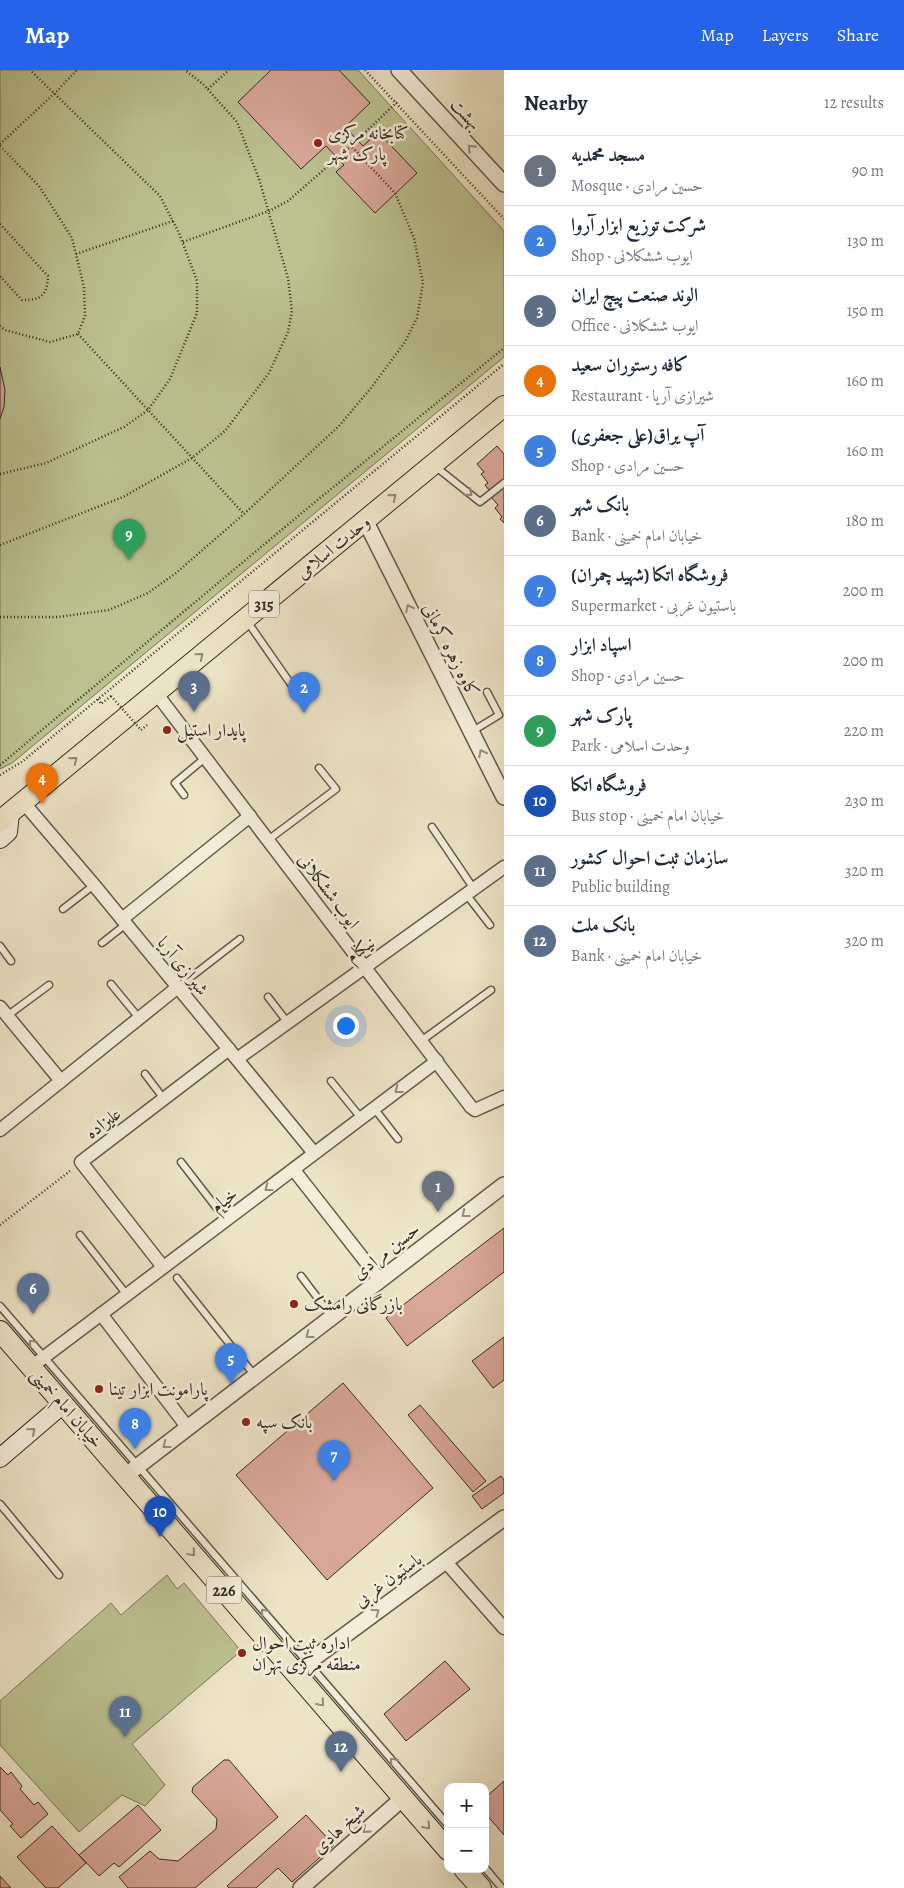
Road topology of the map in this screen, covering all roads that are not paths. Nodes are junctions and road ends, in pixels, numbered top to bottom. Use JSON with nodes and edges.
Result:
{"nodes":[{"id":1,"x":400,"y":70,"type":"edge"},
{"id":2,"x":504,"y":184,"type":"edge"},
{"id":3,"x":504,"y":406,"type":"edge"},
{"id":4,"x":433,"y":464,"type":"junction"},
{"id":5,"x":504,"y":483,"type":"edge"},
{"id":6,"x":365,"y":520,"type":"junction"},
{"id":7,"x":246,"y":618,"type":"junction"},
{"id":8,"x":487,"y":692,"type":"dead end"},
{"id":9,"x":156,"y":693,"type":"junction"},
{"id":10,"x":302,"y":700,"type":"dead end"},
{"id":11,"x":471,"y":732,"type":"junction"},
{"id":12,"x":205,"y":758,"type":"junction"},
{"id":13,"x":319,"y":768,"type":"dead end"},
{"id":14,"x":184,"y":795,"type":"dead end"},
{"id":15,"x":504,"y":797,"type":"edge"},
{"id":16,"x":8,"y":812,"type":"edge"},
{"id":17,"x":250,"y":816,"type":"junction"},
{"id":18,"x":432,"y":827,"type":"dead end"},
{"id":19,"x":0,"y":839,"type":"edge"},
{"id":20,"x":268,"y":840,"type":"junction"},
{"id":21,"x":504,"y":867,"type":"edge"},
{"id":22,"x":94,"y":885,"type":"junction"},
{"id":23,"x":470,"y":891,"type":"junction"},
{"id":24,"x":63,"y":909,"type":"dead end"},
{"id":25,"x":124,"y":922,"type":"junction"},
{"id":26,"x":490,"y":925,"type":"dead end"},
{"id":27,"x":240,"y":939,"type":"dead end"},
{"id":28,"x":102,"y":944,"type":"dead end"},
{"id":29,"x":1,"y":948,"type":"edge"},
{"id":30,"x":11,"y":961,"type":"dead end"},
{"id":31,"x":365,"y":967,"type":"junction"},
{"id":32,"x":110,"y":984,"type":"dead end"},
{"id":33,"x":49,"y":986,"type":"dead end"},
{"id":34,"x":178,"y":988,"type":"junction"},
{"id":35,"x":491,"y":990,"type":"dead end"},
{"id":36,"x":268,"y":997,"type":"dead end"},
{"id":37,"x":4,"y":1012,"type":"edge"},
{"id":38,"x":139,"y":1018,"type":"junction"},
{"id":39,"x":288,"y":1023,"type":"junction"},
{"id":40,"x":422,"y":1041,"type":"junction"},
{"id":41,"x":228,"y":1049,"type":"junction"},
{"id":42,"x":237,"y":1059,"type":"junction"},
{"id":43,"x":437,"y":1061,"type":"junction"},
{"id":44,"x":145,"y":1074,"type":"dead end"},
{"id":45,"x":61,"y":1081,"type":"junction"},
{"id":46,"x":331,"y":1081,"type":"dead end"},
{"id":47,"x":504,"y":1097,"type":"edge"},
{"id":48,"x":164,"y":1099,"type":"junction"},
{"id":49,"x":374,"y":1108,"type":"junction"},
{"id":50,"x":361,"y":1118,"type":"junction"},
{"id":51,"x":0,"y":1130,"type":"edge"},
{"id":52,"x":398,"y":1139,"type":"dead end"},
{"id":53,"x":314,"y":1153,"type":"junction"},
{"id":54,"x":181,"y":1162,"type":"dead end"},
{"id":55,"x":297,"y":1174,"type":"dead end"},
{"id":56,"x":504,"y":1185,"type":"edge"},
{"id":57,"x":226,"y":1220,"type":"junction"},
{"id":58,"x":80,"y":1235,"type":"dead end"},
{"id":59,"x":163,"y":1268,"type":"junction"},
{"id":60,"x":302,"y":1276,"type":"dead end"},
{"id":61,"x":177,"y":1278,"type":"dead end"},
{"id":62,"x":380,"y":1280,"type":"junction"},
{"id":63,"x":127,"y":1295,"type":"junction"},
{"id":64,"x":0,"y":1306,"type":"edge"},
{"id":65,"x":101,"y":1314,"type":"junction"},
{"id":66,"x":332,"y":1317,"type":"junction"},
{"id":67,"x":0,"y":1331,"type":"edge"},
{"id":68,"x":38,"y":1362,"type":"junction"},
{"id":69,"x":255,"y":1376,"type":"junction"},
{"id":70,"x":63,"y":1404,"type":"junction"},
{"id":71,"x":188,"y":1428,"type":"junction"},
{"id":72,"x":0,"y":1458,"type":"edge"},
{"id":73,"x":132,"y":1471,"type":"junction"},
{"id":74,"x":0,"y":1504,"type":"edge"},
{"id":75,"x":504,"y":1518,"type":"edge"},
{"id":76,"x":445,"y":1561,"type":"junction"},
{"id":77,"x":59,"y":1575,"type":"dead end"},
{"id":78,"x":504,"y":1628,"type":"edge"},
{"id":79,"x":301,"y":1668,"type":"junction"},
{"id":80,"x":403,"y":1798,"type":"junction"},
{"id":81,"x":444,"y":1821,"type":"edge"},
{"id":82,"x":444,"y":1845,"type":"edge"},
{"id":83,"x":468,"y":1873,"type":"edge"},
{"id":84,"x":489,"y":1873,"type":"edge"},
{"id":85,"x":301,"y":1888,"type":"edge"},
{"id":86,"x":481,"y":1888,"type":"edge"},
{"id":87,"x":502,"y":1888,"type":"edge"}],
"edges":[{"from":2,"to":1,"type":"street","name":"بهشت","one_way":true},
{"from":3,"to":4,"type":"main road","name":"وحدت اسلامی","number":"315"},
{"from":4,"to":5,"type":"lane","one_way":true},
{"from":6,"to":4,"type":"main road","name":"وحدت اسلامی","number":"315","one_way":true},
{"from":6,"to":7,"type":"main road","name":"وحدت اسلامی","number":"315"},
{"from":11,"to":6,"type":"street","name":"کاوه زهره کرمانی","one_way":true},
{"from":9,"to":7,"type":"main road","name":"وحدت اسلامی","number":"315","one_way":true},
{"from":7,"to":10,"type":"lane"},
{"from":8,"to":11,"type":"lane"},
{"from":9,"to":12,"type":"street","name":"ایوب ششکلانی"},
{"from":16,"to":9,"type":"main road","name":"وحدت اسلامی","number":"315","one_way":true},
{"from":15,"to":11,"type":"street","name":"کاوه زهره کرمانی","one_way":true},
{"from":12,"to":14,"type":"lane"},
{"from":12,"to":17,"type":"street","name":"ایوب ششکلانی"},
{"from":13,"to":20,"type":"lane"},
{"from":16,"to":19,"type":"main road"},
{"from":16,"to":22,"type":"street","name":"شیرازی آریا"},
{"from":17,"to":20,"type":"street","name":"ایوب ششکلانی"},
{"from":17,"to":25,"type":"street"},
{"from":18,"to":23,"type":"lane"},
{"from":20,"to":31,"type":"street","name":"ایوب ششکلانی"},
{"from":21,"to":23,"type":"street","name":"نیکنام"},
{"from":22,"to":24,"type":"lane"},
{"from":22,"to":25,"type":"street","name":"شیرازی آریا"},
{"from":23,"to":26,"type":"lane"},
{"from":23,"to":31,"type":"street","name":"نیکنام"},
{"from":25,"to":28,"type":"lane"},
{"from":25,"to":34,"type":"street","name":"شیرازی آریا"},
{"from":27,"to":34,"type":"lane"},
{"from":29,"to":30,"type":"lane"},
{"from":31,"to":39,"type":"street","name":"نیکنام"},
{"from":31,"to":40,"type":"street","name":"ایوب ششکلانی"},
{"from":32,"to":38,"type":"lane"},
{"from":33,"to":37,"type":"lane"},
{"from":34,"to":38,"type":"street"},
{"from":34,"to":41,"type":"street","name":"شیرازی آریا"},
{"from":35,"to":40,"type":"lane"},
{"from":36,"to":39,"type":"lane"},
{"from":37,"to":45,"type":"street"},
{"from":38,"to":45,"type":"street"},
{"from":39,"to":42,"type":"street","name":"نیکنام"},
{"from":40,"to":43,"type":"street","name":"ایوب ششکلانی"},
{"from":41,"to":42,"type":"street","name":"شیرازی آریا"},
{"from":41,"to":48,"type":"street","name":"علیزاده"},
{"from":42,"to":53,"type":"street","name":"شیرازی آریا"},
{"from":43,"to":47,"type":"street","name":"ایوب ششکلانی"},
{"from":43,"to":49,"type":"street","name":"خیام","one_way":true},
{"from":44,"to":48,"type":"lane"},
{"from":45,"to":51,"type":"street"},
{"from":46,"to":50,"type":"lane"},
{"from":48,"to":59,"type":"street","name":"علیزاده"},
{"from":49,"to":50,"type":"street","name":"خیام"},
{"from":49,"to":52,"type":"lane"},
{"from":50,"to":53,"type":"street","name":"خیام"},
{"from":53,"to":57,"type":"street","name":"خیام","one_way":true},
{"from":54,"to":57,"type":"lane"},
{"from":55,"to":62,"type":"street"},
{"from":56,"to":62,"type":"street","name":"حسین مرادی","one_way":true},
{"from":57,"to":59,"type":"street","name":"خیام"},
{"from":58,"to":63,"type":"lane"},
{"from":59,"to":63,"type":"street","name":"خیام"},
{"from":60,"to":66,"type":"lane"},
{"from":61,"to":69,"type":"lane"},
{"from":62,"to":66,"type":"street","name":"حسین مرادی"},
{"from":63,"to":65,"type":"street","name":"خیام"},
{"from":68,"to":64,"type":"lane","one_way":true},
{"from":65,"to":68,"type":"street","name":"خیام"},
{"from":65,"to":71,"type":"street"},
{"from":66,"to":69,"type":"street","name":"حسین مرادی","one_way":true},
{"from":67,"to":68,"type":"main road","name":"خیابان امام خمینی","number":"226"},
{"from":68,"to":70,"type":"main road","name":"خیابان امام خمینی","number":"226"},
{"from":68,"to":73,"type":"lane"},
{"from":69,"to":71,"type":"street","name":"حسین مرادی"},
{"from":72,"to":70,"type":"main road","one_way":true},
{"from":70,"to":73,"type":"main road","name":"خیابان امام خمینی","number":"226"},
{"from":71,"to":73,"type":"street","name":"حسین مرادی","one_way":true},
{"from":73,"to":79,"type":"main road","name":"خیابان امام خمینی","number":"226"},
{"from":74,"to":77,"type":"lane"},
{"from":75,"to":76,"type":"street","name":"باستیون غربی"},
{"from":76,"to":78,"type":"street"},
{"from":79,"to":76,"type":"street","name":"باستیون غربی","one_way":true},
{"from":79,"to":80,"type":"main road","name":"خیابان امام خمینی","number":"226","one_way":true},
{"from":81,"to":79,"type":"lane","one_way":true},
{"from":80,"to":82,"type":"main road","name":"خیابان امام خمینی","number":"226","one_way":true},
{"from":80,"to":85,"type":"street","name":"شیخ هادی","one_way":true},
{"from":83,"to":86,"type":"main road"},
{"from":84,"to":87,"type":"lane"}]}
